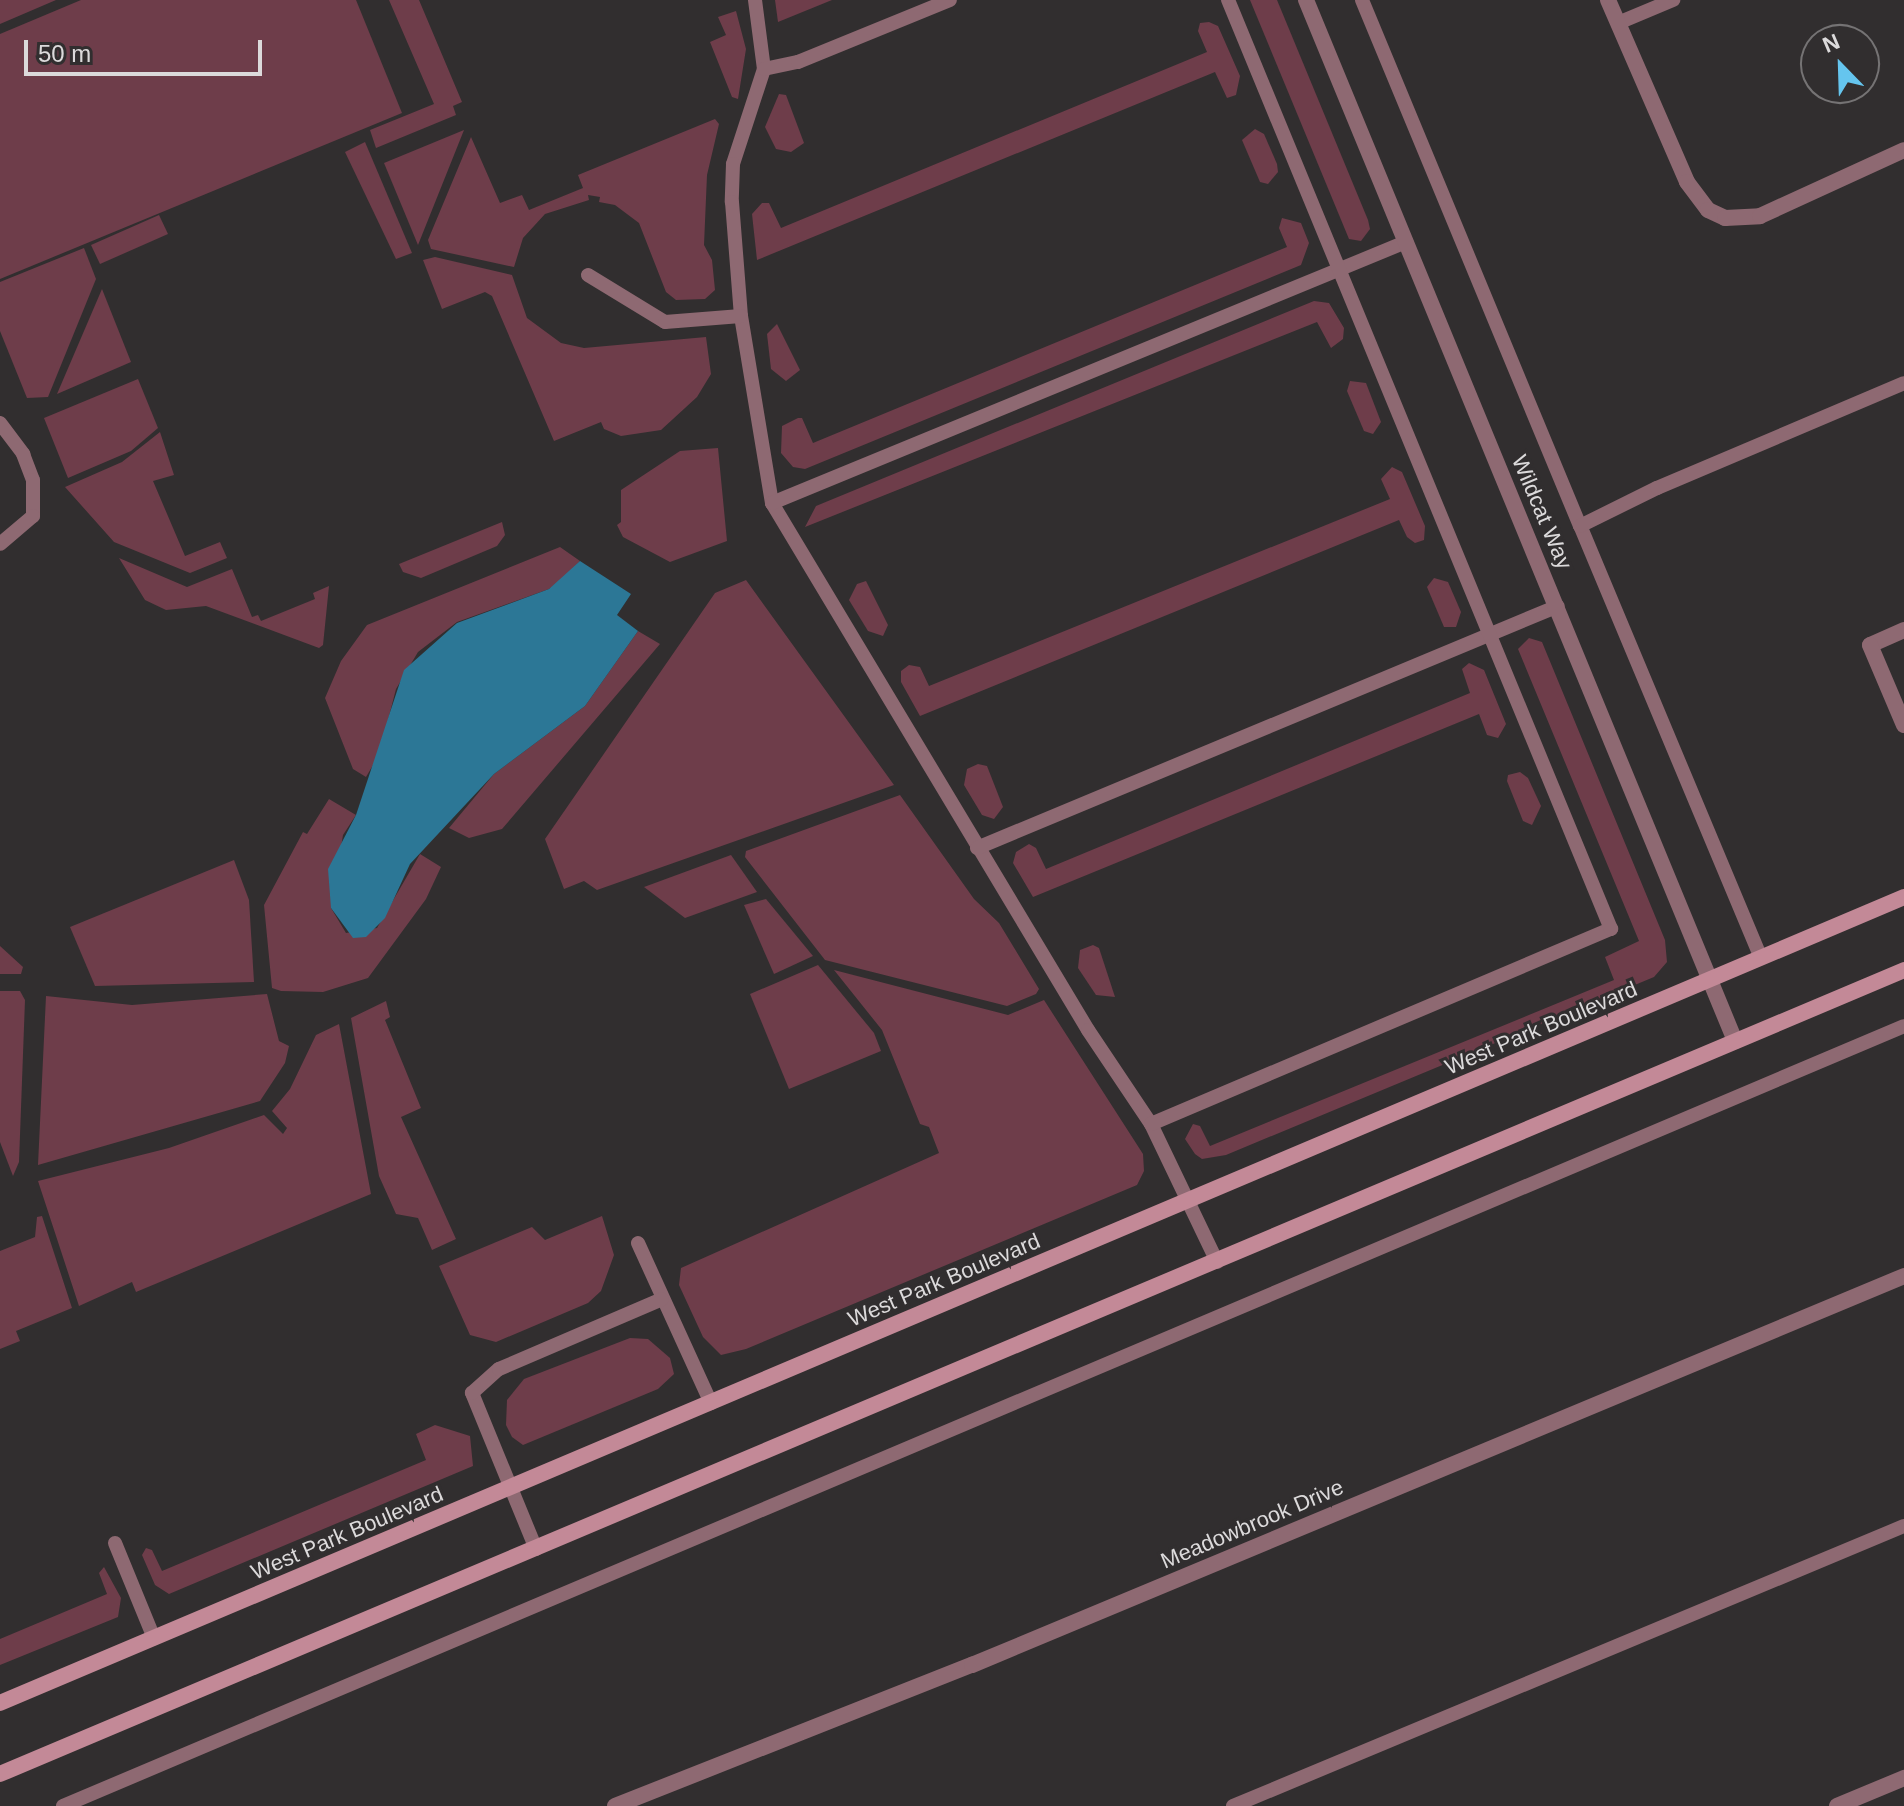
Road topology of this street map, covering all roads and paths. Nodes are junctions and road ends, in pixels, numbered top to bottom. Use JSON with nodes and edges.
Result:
{"nodes":[{"id":1,"x":755,"y":0,"type":"edge"},
{"id":2,"x":950,"y":0,"type":"edge"},
{"id":3,"x":1228,"y":0,"type":"edge"},
{"id":4,"x":1306,"y":0,"type":"edge"},
{"id":5,"x":1362,"y":0,"type":"edge"},
{"id":6,"x":1608,"y":0,"type":"edge"},
{"id":7,"x":1673,"y":0,"type":"edge"},
{"id":8,"x":1618,"y":23,"type":"junction"},
{"id":9,"x":764,"y":69,"type":"junction"},
{"id":10,"x":1904,"y":150,"type":"edge"},
{"id":11,"x":1406,"y":242,"type":"junction"},
{"id":12,"x":1339,"y":269,"type":"junction"},
{"id":13,"x":588,"y":275,"type":"dead end"},
{"id":14,"x":741,"y":316,"type":"junction"},
{"id":15,"x":1904,"y":383,"type":"edge"},
{"id":16,"x":0,"y":423,"type":"edge"},
{"id":17,"x":772,"y":503,"type":"junction"},
{"id":18,"x":1580,"y":526,"type":"junction"},
{"id":19,"x":0,"y":544,"type":"edge"},
{"id":20,"x":1558,"y":606,"type":"junction"},
{"id":21,"x":1904,"y":630,"type":"edge"},
{"id":22,"x":1489,"y":635,"type":"junction"},
{"id":23,"x":1904,"y":725,"type":"edge"},
{"id":24,"x":977,"y":848,"type":"junction"},
{"id":25,"x":1904,"y":897,"type":"edge"},
{"id":26,"x":1761,"y":958,"type":"junction"},
{"id":27,"x":1904,"y":970,"type":"edge"},
{"id":28,"x":1710,"y":980,"type":"junction"},
{"id":29,"x":1904,"y":1026,"type":"edge"},
{"id":30,"x":1735,"y":1041,"type":"junction"},
{"id":31,"x":1151,"y":1124,"type":"junction"},
{"id":32,"x":1190,"y":1200,"type":"junction"},
{"id":33,"x":638,"y":1243,"type":"dead end"},
{"id":34,"x":1217,"y":1262,"type":"junction"},
{"id":35,"x":1904,"y":1276,"type":"edge"},
{"id":36,"x":662,"y":1299,"type":"junction"},
{"id":37,"x":711,"y":1403,"type":"junction"},
{"id":38,"x":510,"y":1487,"type":"junction"},
{"id":39,"x":1904,"y":1526,"type":"edge"},
{"id":40,"x":115,"y":1543,"type":"dead end"},
{"id":41,"x":536,"y":1549,"type":"junction"},
{"id":42,"x":154,"y":1638,"type":"junction"},
{"id":43,"x":0,"y":1703,"type":"edge"},
{"id":44,"x":0,"y":1774,"type":"edge"},
{"id":45,"x":1904,"y":1778,"type":"edge"},
{"id":46,"x":63,"y":1806,"type":"edge"},
{"id":47,"x":615,"y":1806,"type":"edge"},
{"id":48,"x":1233,"y":1806,"type":"edge"},
{"id":49,"x":1837,"y":1806,"type":"edge"}],
"edges":[{"from":1,"to":9,"type":"lane"},
{"from":2,"to":9,"type":"lane"},
{"from":3,"to":12,"type":"lane"},
{"from":4,"to":11,"type":"street","name":"Wildcat Way"},
{"from":5,"to":18,"type":"lane"},
{"from":6,"to":8,"type":"street"},
{"from":7,"to":8,"type":"lane"},
{"from":8,"to":10,"type":"street"},
{"from":9,"to":14,"type":"lane"},
{"from":11,"to":12,"type":"lane"},
{"from":11,"to":20,"type":"street","name":"Wildcat Way"},
{"from":12,"to":17,"type":"lane"},
{"from":12,"to":22,"type":"lane"},
{"from":13,"to":14,"type":"lane"},
{"from":14,"to":17,"type":"lane"},
{"from":15,"to":18,"type":"lane"},
{"from":16,"to":19,"type":"lane"},
{"from":17,"to":24,"type":"lane"},
{"from":18,"to":26,"type":"lane"},
{"from":20,"to":22,"type":"lane"},
{"from":20,"to":28,"type":"street","name":"Wildcat Way"},
{"from":21,"to":23,"type":"street"},
{"from":22,"to":24,"type":"lane"},
{"from":22,"to":31,"type":"lane"},
{"from":24,"to":31,"type":"lane"},
{"from":25,"to":26,"type":"main road","name":"West Park Boulevard"},
{"from":26,"to":28,"type":"main road","name":"West Park Boulevard"},
{"from":27,"to":30,"type":"main road"},
{"from":28,"to":30,"type":"street","name":"Wildcat Way"},
{"from":28,"to":32,"type":"main road","name":"West Park Boulevard"},
{"from":29,"to":46,"type":"lane"},
{"from":30,"to":34,"type":"main road"},
{"from":31,"to":32,"type":"lane"},
{"from":32,"to":34,"type":"lane"},
{"from":32,"to":37,"type":"main road","name":"West Park Boulevard"},
{"from":33,"to":36,"type":"lane"},
{"from":34,"to":41,"type":"main road"},
{"from":35,"to":47,"type":"street","name":"Meadowbrook Drive"},
{"from":36,"to":37,"type":"lane"},
{"from":36,"to":38,"type":"lane"},
{"from":37,"to":38,"type":"main road","name":"West Park Boulevard"},
{"from":38,"to":41,"type":"lane"},
{"from":38,"to":42,"type":"main road","name":"West Park Boulevard"},
{"from":39,"to":48,"type":"lane"},
{"from":40,"to":42,"type":"lane"},
{"from":41,"to":44,"type":"main road"},
{"from":42,"to":43,"type":"main road","name":"West Park Boulevard"},
{"from":45,"to":49,"type":"street"}]}
